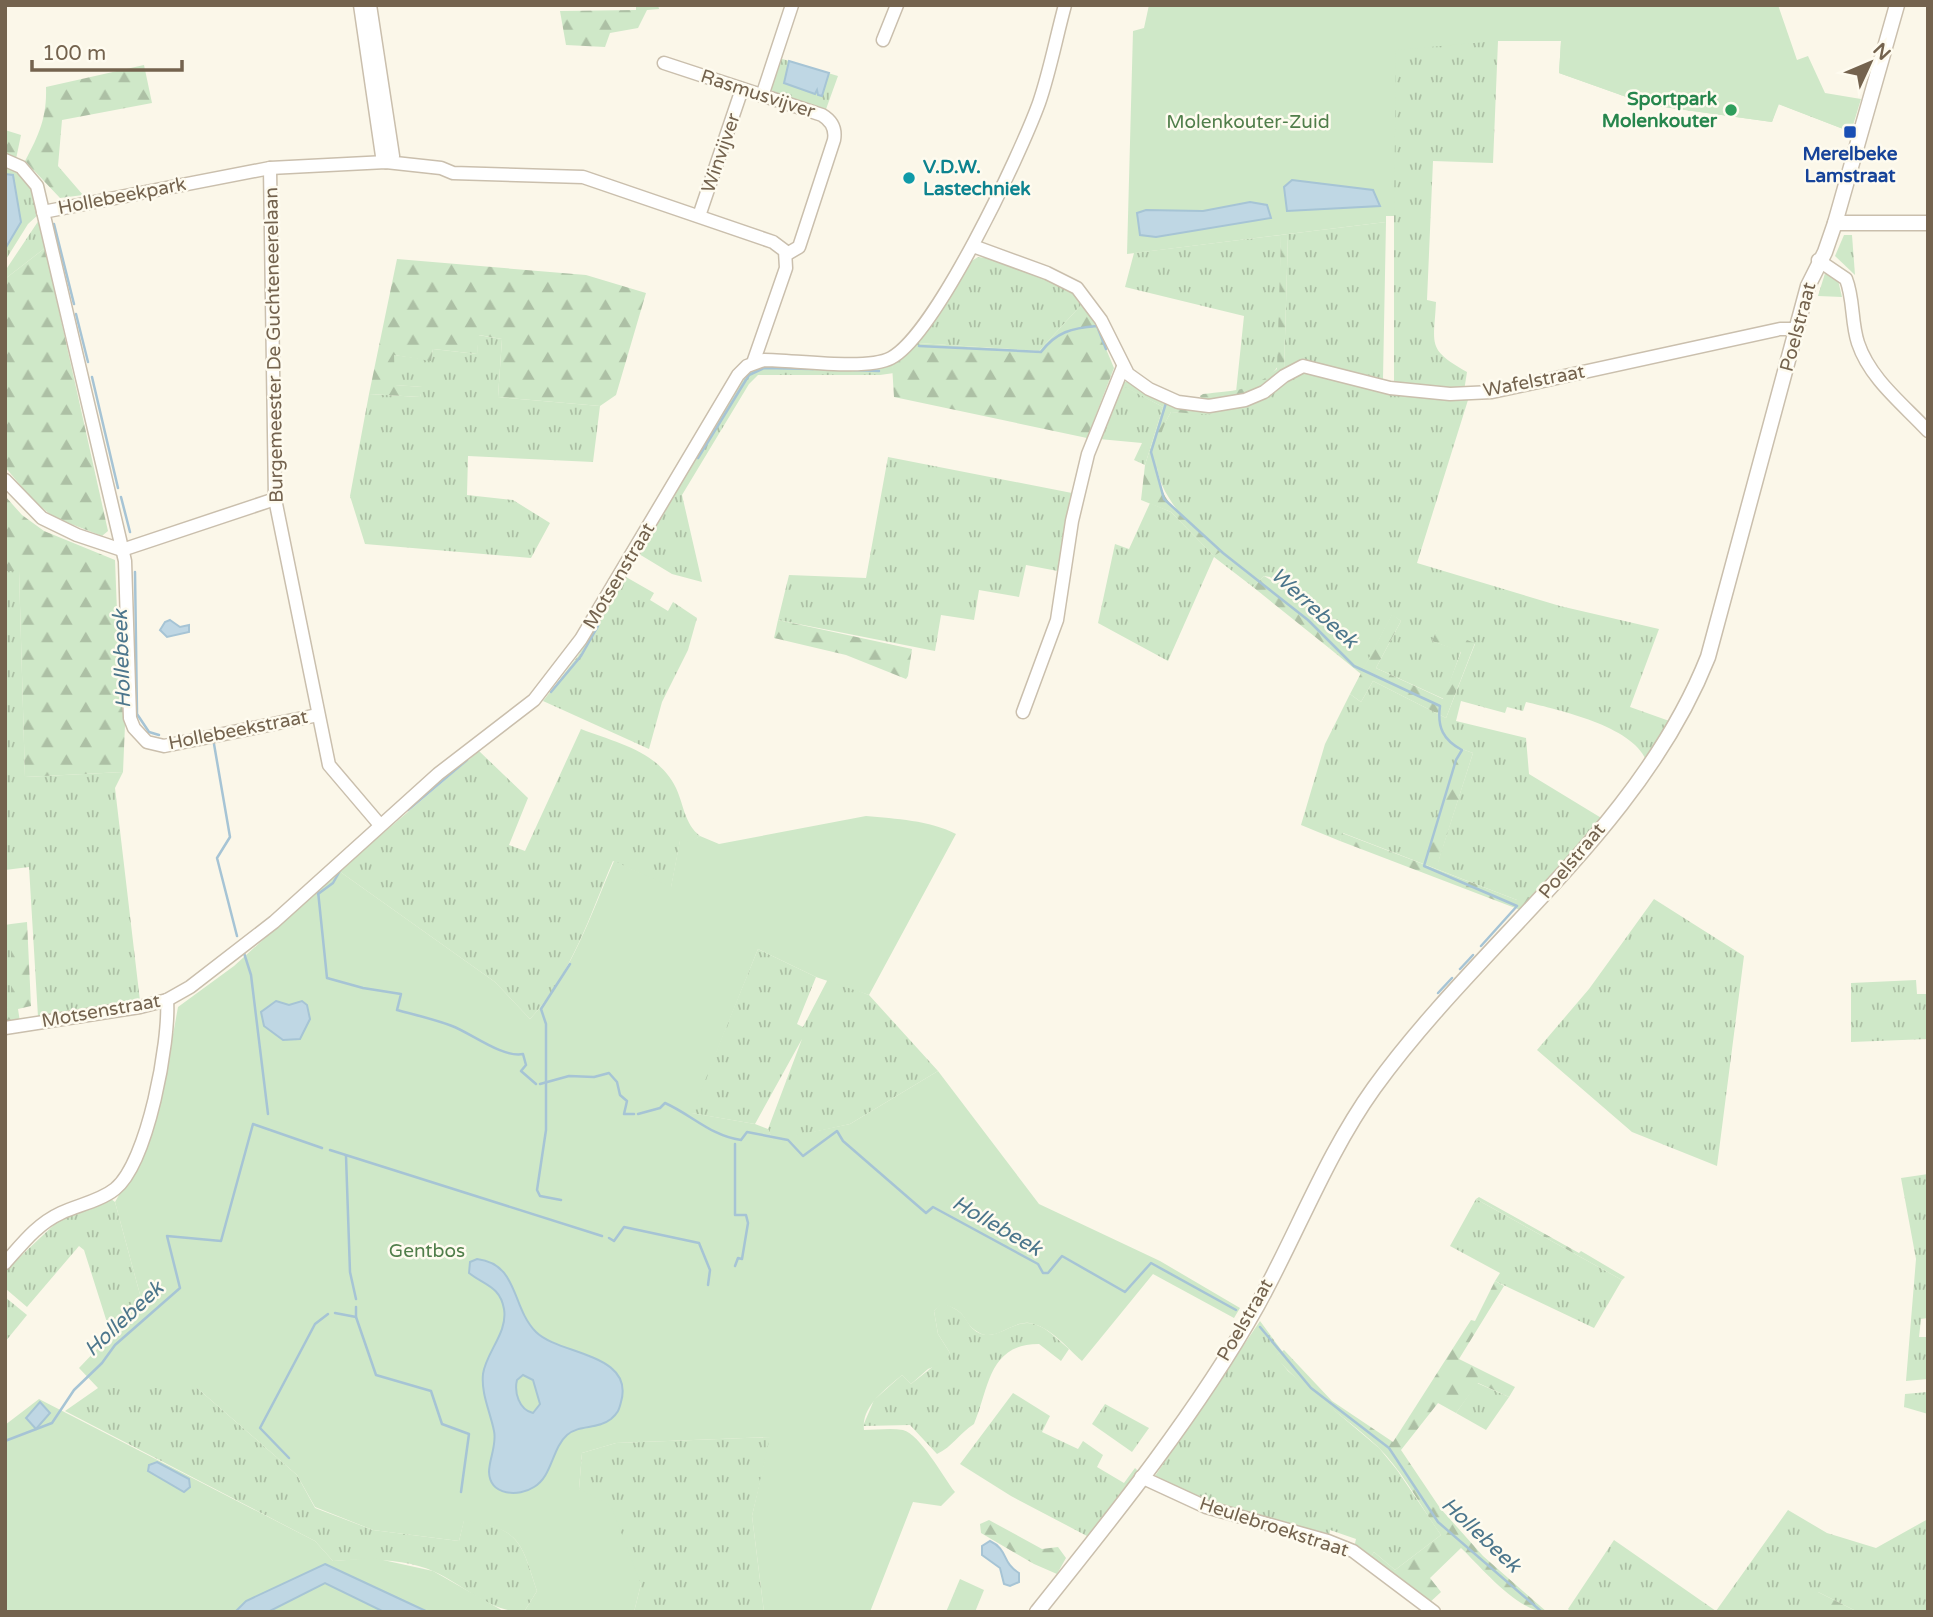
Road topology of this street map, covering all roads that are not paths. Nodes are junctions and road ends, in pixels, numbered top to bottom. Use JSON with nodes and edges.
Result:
{"nodes":[{"id":1,"x":360,"y":5,"type":"edge"},
{"id":2,"x":370,"y":5,"type":"edge"},
{"id":3,"x":792,"y":5,"type":"edge"},
{"id":4,"x":897,"y":5,"type":"edge"},
{"id":5,"x":1065,"y":5,"type":"edge"},
{"id":6,"x":1897,"y":5,"type":"edge"},
{"id":7,"x":368,"y":24,"type":"junction"},
{"id":8,"x":883,"y":40,"type":"dead end"},
{"id":9,"x":664,"y":63,"type":"dead end"},
{"id":10,"x":742,"y":89,"type":"junction"},
{"id":11,"x":762,"y":96,"type":"junction"},
{"id":12,"x":5,"y":160,"type":"edge"},
{"id":13,"x":386,"y":162,"type":"junction"},
{"id":14,"x":270,"y":167,"type":"junction"},
{"id":15,"x":43,"y":212,"type":"junction"},
{"id":16,"x":699,"y":216,"type":"junction"},
{"id":17,"x":1835,"y":223,"type":"junction"},
{"id":18,"x":1928,"y":223,"type":"edge"},
{"id":19,"x":972,"y":246,"type":"junction"},
{"id":20,"x":787,"y":254,"type":"junction"},
{"id":21,"x":1818,"y":260,"type":"junction"},
{"id":22,"x":1797,"y":329,"type":"junction"},
{"id":23,"x":753,"y":363,"type":"junction"},
{"id":24,"x":1123,"y":367,"type":"junction"},
{"id":25,"x":1928,"y":431,"type":"edge"},
{"id":26,"x":5,"y":480,"type":"edge"},
{"id":27,"x":275,"y":499,"type":"junction"},
{"id":28,"x":122,"y":550,"type":"junction"},
{"id":29,"x":1023,"y":712,"type":"dead end"},
{"id":30,"x":318,"y":715,"type":"junction"},
{"id":31,"x":380,"y":825,"type":"junction"},
{"id":32,"x":167,"y":1000,"type":"junction"},
{"id":33,"x":5,"y":1028,"type":"edge"},
{"id":34,"x":5,"y":1263,"type":"edge"},
{"id":35,"x":1141,"y":1476,"type":"junction"},
{"id":36,"x":1037,"y":1612,"type":"edge"},
{"id":37,"x":1434,"y":1612,"type":"edge"}],
"edges":[{"from":1,"to":7,"type":"street"},
{"from":2,"to":7,"type":"street"},
{"from":3,"to":11,"type":"street"},
{"from":4,"to":8,"type":"street"},
{"from":5,"to":19,"type":"street"},
{"from":6,"to":17,"type":"street","name":"Poelstraat"},
{"from":7,"to":13,"type":"street"},
{"from":9,"to":10,"type":"street","name":"Rasmusvijver"},
{"from":10,"to":11,"type":"street","name":"Rasmusvijver"},
{"from":10,"to":16,"type":"street","name":"Winvijver"},
{"from":11,"to":20,"type":"street","name":"Rasmusvijver"},
{"from":12,"to":15,"type":"street","name":"Hollebeekpark"},
{"from":13,"to":14,"type":"street","name":"Burgemeester De Guchteneerelaan"},
{"from":13,"to":16,"type":"street","name":"Burgemeester De Guchteneerelaan"},
{"from":14,"to":15,"type":"street","name":"Hollebeekpark"},
{"from":14,"to":27,"type":"street","name":"Burgemeester De Guchteneerelaan"},
{"from":15,"to":28,"type":"street","name":"Hollebeekstraat"},
{"from":16,"to":20,"type":"street","name":"Burgemeester De Guchteneerelaan"},
{"from":17,"to":18,"type":"street"},
{"from":17,"to":21,"type":"street","name":"Poelstraat"},
{"from":19,"to":23,"type":"street"},
{"from":19,"to":24,"type":"street","name":"Wafelstraat"},
{"from":20,"to":23,"type":"street"},
{"from":21,"to":22,"type":"street","name":"Poelstraat"},
{"from":21,"to":25,"type":"street"},
{"from":22,"to":24,"type":"street","name":"Wafelstraat"},
{"from":22,"to":35,"type":"street","name":"Poelstraat"},
{"from":23,"to":31,"type":"street","name":"Motsenstraat"},
{"from":24,"to":29,"type":"street"},
{"from":26,"to":28,"type":"street"},
{"from":27,"to":28,"type":"street"},
{"from":27,"to":30,"type":"street","name":"Burgemeester De Guchteneerelaan"},
{"from":28,"to":30,"type":"street","name":"Hollebeekstraat"},
{"from":30,"to":31,"type":"street","name":"Burgemeester De Guchteneerelaan"},
{"from":31,"to":32,"type":"street","name":"Motsenstraat"},
{"from":32,"to":33,"type":"street","name":"Motsenstraat"},
{"from":32,"to":34,"type":"street"},
{"from":35,"to":36,"type":"street","name":"Poelstraat"},
{"from":35,"to":37,"type":"street","name":"Heulebroekstraat"}]}
